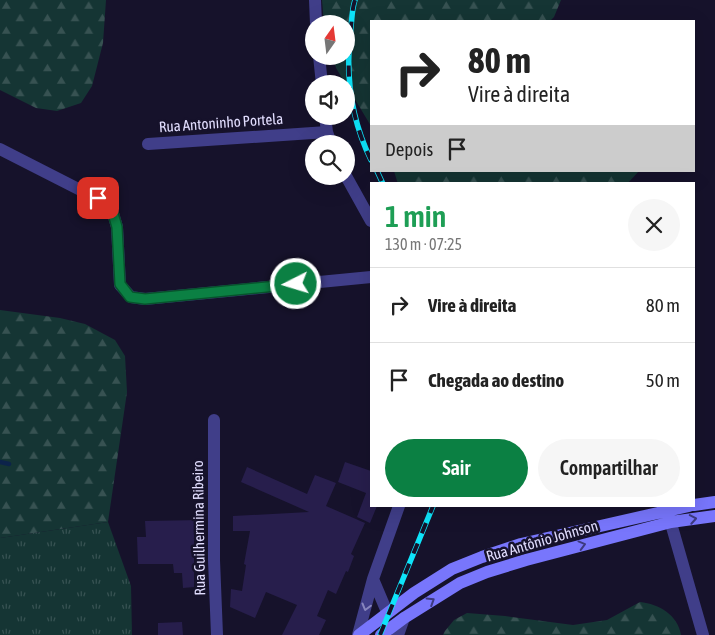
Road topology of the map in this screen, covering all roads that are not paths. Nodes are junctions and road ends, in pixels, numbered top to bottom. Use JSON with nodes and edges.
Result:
{"nodes":[{"id":1,"x":315,"y":0,"type":"edge"},
{"id":2,"x":316,"y":15,"type":"edge"},
{"id":3,"x":305,"y":139,"type":"edge"},
{"id":4,"x":148,"y":144,"type":"dead end"},
{"id":5,"x":0,"y":149,"type":"edge"},
{"id":6,"x":351,"y":185,"type":"edge"},
{"id":7,"x":370,"y":219,"type":"edge"},
{"id":8,"x":370,"y":277,"type":"edge"},
{"id":9,"x":214,"y":420,"type":"dead end"},
{"id":10,"x":715,"y":502,"type":"edge"},
{"id":11,"x":695,"y":505,"type":"edge"},
{"id":12,"x":399,"y":507,"type":"edge"},
{"id":13,"x":686,"y":507,"type":"edge"},
{"id":14,"x":668,"y":513,"type":"edge"},
{"id":15,"x":715,"y":516,"type":"edge"},
{"id":16,"x":373,"y":579,"type":"junction"},
{"id":17,"x":387,"y":612,"type":"junction"},
{"id":18,"x":390,"y":633,"type":"edge"},
{"id":19,"x":218,"y":635,"type":"edge"},
{"id":20,"x":358,"y":635,"type":"edge"},
{"id":21,"x":703,"y":635,"type":"edge"}],
"edges":[{"from":1,"to":2,"type":"street"},
{"from":3,"to":4,"type":"street","name":"Rua Antoninho Portela"},
{"from":5,"to":8,"type":"street"},
{"from":6,"to":7,"type":"street"},
{"from":9,"to":19,"type":"street","name":"Rua Guilhermina Ribeiro"},
{"from":10,"to":11,"type":"main road"},
{"from":12,"to":16,"type":"street"},
{"from":13,"to":14,"type":"main road","name":"Rua Antônio Johnson"},
{"from":14,"to":15,"type":"main road","name":"Rua Antônio Johnson","one_way":true},
{"from":14,"to":17,"type":"main road","name":"Rua Antônio Johnson"},
{"from":18,"to":14,"type":"main road","name":"Rua Antônio Johnson","one_way":true},
{"from":14,"to":21,"type":"street"},
{"from":16,"to":17,"type":"street"},
{"from":16,"to":20,"type":"street","one_way":true},
{"from":17,"to":20,"type":"main road","name":"Rua Antônio Johnson"}]}
